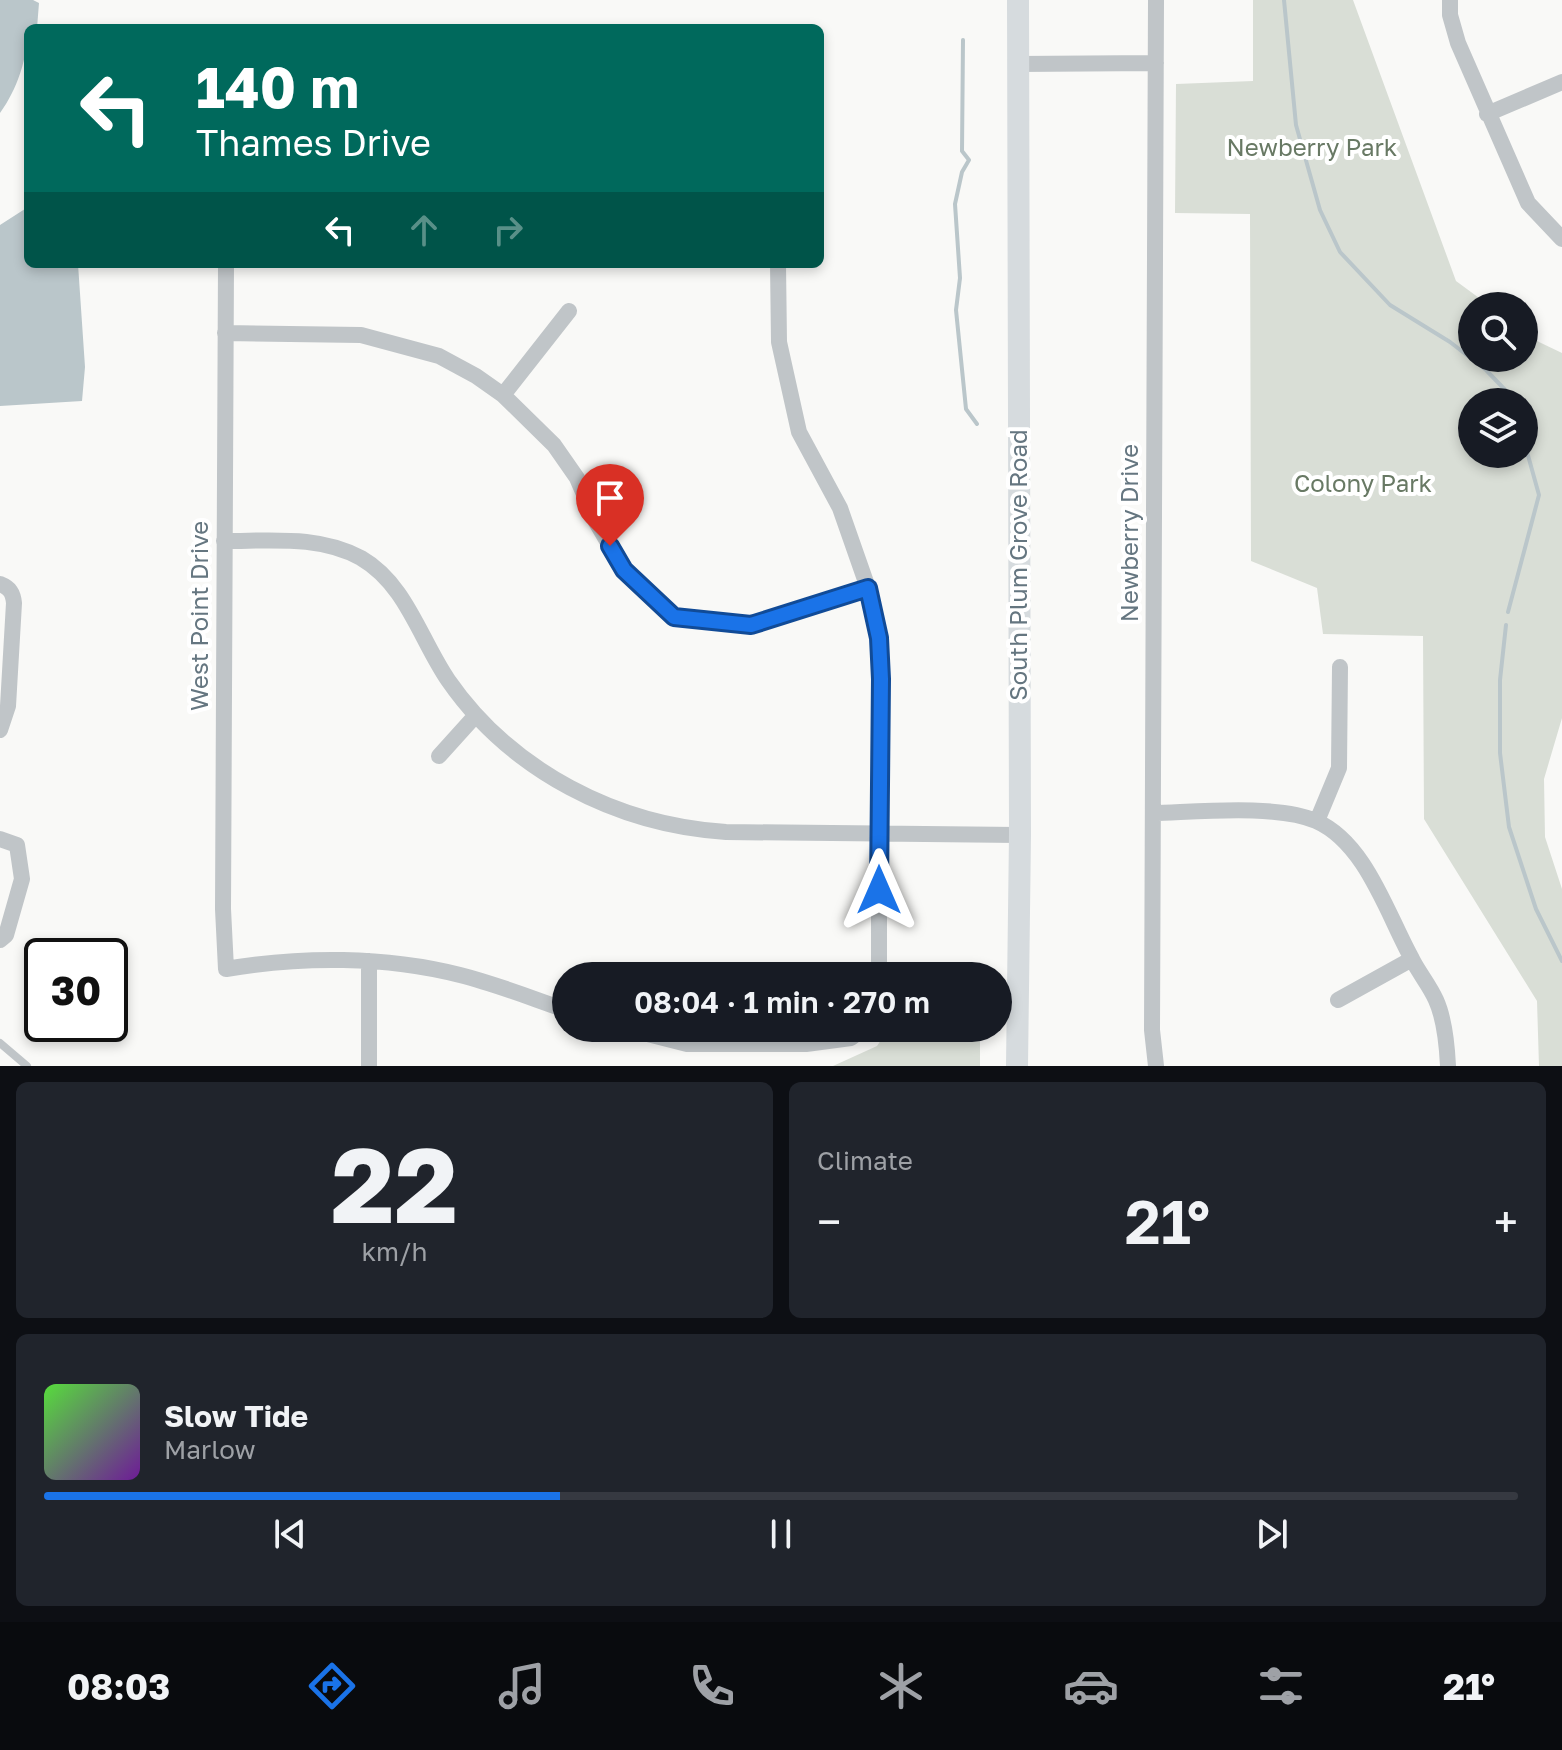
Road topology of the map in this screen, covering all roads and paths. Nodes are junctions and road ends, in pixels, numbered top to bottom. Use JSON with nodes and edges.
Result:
{"nodes":[{"id":1,"x":1018,"y":0,"type":"edge"},
{"id":2,"x":1156,"y":0,"type":"edge"},
{"id":3,"x":1450,"y":0,"type":"edge"},
{"id":4,"x":1156,"y":63,"type":"junction"},
{"id":5,"x":1018,"y":64,"type":"junction"},
{"id":6,"x":1562,"y":82,"type":"edge"},
{"id":7,"x":1487,"y":114,"type":"junction"},
{"id":8,"x":1562,"y":239,"type":"edge"},
{"id":9,"x":226,"y":268,"type":"edge"},
{"id":10,"x":778,"y":268,"type":"edge"},
{"id":11,"x":569,"y":311,"type":"dead end"},
{"id":12,"x":225,"y":333,"type":"junction"},
{"id":13,"x":503,"y":395,"type":"junction"},
{"id":14,"x":224,"y":541,"type":"junction"},
{"id":15,"x":0,"y":584,"type":"edge"},
{"id":16,"x":868,"y":588,"type":"junction"},
{"id":17,"x":6,"y":643,"type":"edge"},
{"id":18,"x":1340,"y":667,"type":"dead end"},
{"id":19,"x":476,"y":715,"type":"junction"},
{"id":20,"x":0,"y":730,"type":"edge"},
{"id":21,"x":439,"y":756,"type":"dead end"},
{"id":22,"x":1153,"y":813,"type":"junction"},
{"id":23,"x":1317,"y":821,"type":"junction"},
{"id":24,"x":880,"y":833,"type":"junction"},
{"id":25,"x":1020,"y":835,"type":"junction"},
{"id":26,"x":0,"y":839,"type":"edge"},
{"id":27,"x":0,"y":940,"type":"edge"},
{"id":28,"x":1412,"y":959,"type":"junction"},
{"id":29,"x":369,"y":961,"type":"junction"},
{"id":30,"x":879,"y":962,"type":"edge"},
{"id":31,"x":1338,"y":1000,"type":"dead end"},
{"id":32,"x":552,"y":1005,"type":"edge"},
{"id":33,"x":679,"y":1042,"type":"edge"},
{"id":34,"x":821,"y":1042,"type":"edge"},
{"id":35,"x":0,"y":1043,"type":"edge"},
{"id":36,"x":27,"y":1066,"type":"edge"},
{"id":37,"x":369,"y":1066,"type":"edge"},
{"id":38,"x":1017,"y":1066,"type":"edge"},
{"id":39,"x":1156,"y":1066,"type":"edge"},
{"id":40,"x":1448,"y":1066,"type":"edge"}],
"edges":[{"from":1,"to":5,"type":"street","name":"South Plum Grove Road"},
{"from":2,"to":4,"type":"street","name":"Newberry Drive"},
{"from":3,"to":7,"type":"street"},
{"from":4,"to":5,"type":"street"},
{"from":4,"to":22,"type":"street","name":"Newberry Drive"},
{"from":5,"to":25,"type":"street","name":"South Plum Grove Road"},
{"from":6,"to":7,"type":"street"},
{"from":7,"to":8,"type":"street"},
{"from":9,"to":12,"type":"street","name":"West Point Drive"},
{"from":10,"to":16,"type":"street"},
{"from":11,"to":13,"type":"street"},
{"from":12,"to":13,"type":"street"},
{"from":12,"to":14,"type":"street","name":"West Point Drive"},
{"from":13,"to":16,"type":"street"},
{"from":14,"to":19,"type":"street"},
{"from":14,"to":29,"type":"street","name":"West Point Drive"},
{"from":15,"to":17,"type":"street"},
{"from":16,"to":24,"type":"street"},
{"from":17,"to":20,"type":"street"},
{"from":18,"to":23,"type":"street"},
{"from":19,"to":21,"type":"street"},
{"from":19,"to":24,"type":"street"},
{"from":22,"to":23,"type":"street"},
{"from":22,"to":39,"type":"street","name":"Newberry Drive"},
{"from":23,"to":28,"type":"street"},
{"from":24,"to":25,"type":"street"},
{"from":24,"to":30,"type":"street"},
{"from":25,"to":38,"type":"street","name":"South Plum Grove Road"},
{"from":26,"to":27,"type":"street"},
{"from":28,"to":31,"type":"street"},
{"from":28,"to":40,"type":"street"},
{"from":29,"to":32,"type":"street"},
{"from":29,"to":37,"type":"street"},
{"from":33,"to":34,"type":"street"},
{"from":35,"to":36,"type":"lane"}]}
